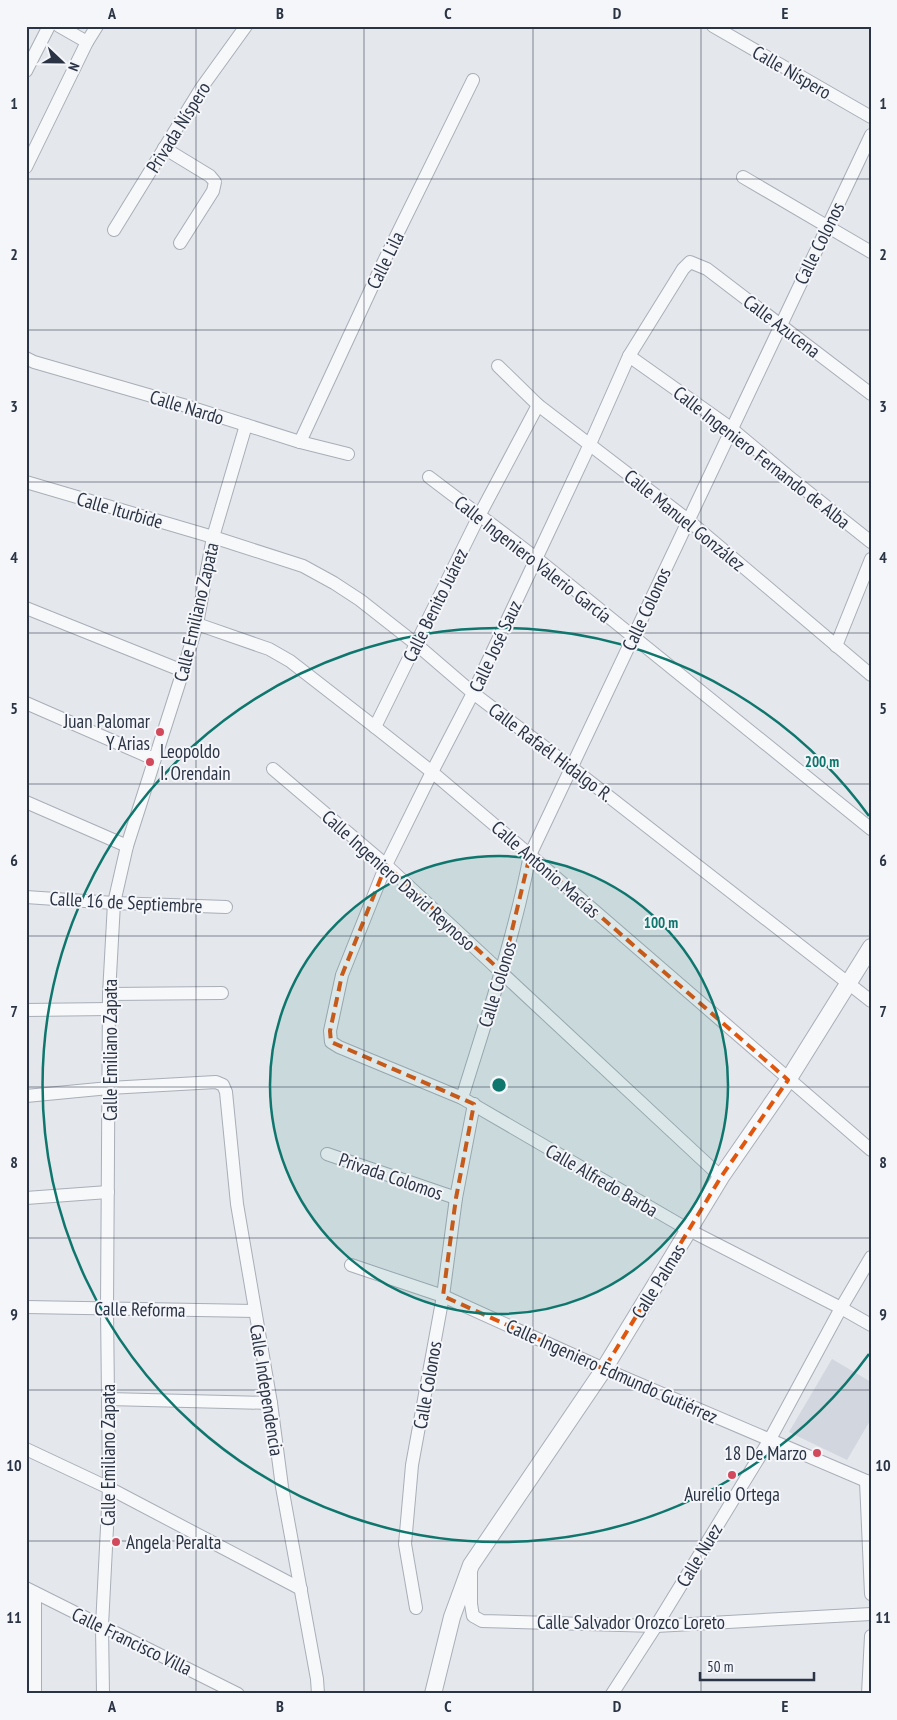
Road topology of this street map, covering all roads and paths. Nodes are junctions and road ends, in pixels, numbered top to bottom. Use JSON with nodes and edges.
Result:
{"nodes":[{"id":1,"x":49,"y":26,"type":"edge"},
{"id":2,"x":59,"y":26,"type":"edge"},
{"id":3,"x":97,"y":26,"type":"edge"},
{"id":4,"x":246,"y":26,"type":"edge"},
{"id":5,"x":713,"y":26,"type":"edge"},
{"id":6,"x":87,"y":42,"type":"junction"},
{"id":7,"x":26,"y":71,"type":"edge"},
{"id":8,"x":473,"y":80,"type":"dead end"},
{"id":9,"x":871,"y":117,"type":"edge"},
{"id":10,"x":871,"y":135,"type":"edge"},
{"id":11,"x":164,"y":148,"type":"junction"},
{"id":12,"x":26,"y":167,"type":"edge"},
{"id":13,"x":743,"y":177,"type":"dead end"},
{"id":14,"x":827,"y":228,"type":"junction"},
{"id":15,"x":114,"y":230,"type":"dead end"},
{"id":16,"x":180,"y":243,"type":"dead end"},
{"id":17,"x":871,"y":252,"type":"edge"},
{"id":18,"x":690,"y":262,"type":"joint"},
{"id":19,"x":780,"y":325,"type":"junction"},
{"id":20,"x":629,"y":356,"type":"junction"},
{"id":21,"x":26,"y":358,"type":"edge"},
{"id":22,"x":498,"y":366,"type":"dead end"},
{"id":23,"x":871,"y":394,"type":"edge"},
{"id":24,"x":538,"y":405,"type":"junction"},
{"id":25,"x":246,"y":425,"type":"junction"},
{"id":26,"x":732,"y":428,"type":"junction"},
{"id":27,"x":300,"y":442,"type":"junction"},
{"id":28,"x":590,"y":444,"type":"junction"},
{"id":29,"x":348,"y":454,"type":"dead end"},
{"id":30,"x":429,"y":477,"type":"dead end"},
{"id":31,"x":26,"y":482,"type":"edge"},
{"id":32,"x":479,"y":516,"type":"junction"},
{"id":33,"x":688,"y":520,"type":"junction"},
{"id":34,"x":213,"y":536,"type":"junction"},
{"id":35,"x":871,"y":542,"type":"edge"},
{"id":36,"x":536,"y":558,"type":"junction"},
{"id":37,"x":871,"y":559,"type":"edge"},
{"id":38,"x":27,"y":611,"type":"edge"},
{"id":39,"x":197,"y":624,"type":"junction"},
{"id":40,"x":633,"y":638,"type":"junction"},
{"id":41,"x":416,"y":644,"type":"junction"},
{"id":42,"x":836,"y":646,"type":"junction"},
{"id":43,"x":183,"y":672,"type":"junction"},
{"id":44,"x":871,"y":675,"type":"edge"},
{"id":45,"x":473,"y":693,"type":"junction"},
{"id":46,"x":26,"y":703,"type":"edge"},
{"id":47,"x":375,"y":727,"type":"junction"},
{"id":48,"x":154,"y":759,"type":"junction"},
{"id":49,"x":572,"y":767,"type":"junction"},
{"id":50,"x":273,"y":769,"type":"dead end"},
{"id":51,"x":432,"y":772,"type":"junction"},
{"id":52,"x":26,"y":802,"type":"edge"},
{"id":53,"x":871,"y":829,"type":"edge"},
{"id":54,"x":127,"y":846,"type":"junction"},
{"id":55,"x":530,"y":855,"type":"junction"},
{"id":56,"x":386,"y":865,"type":"junction"},
{"id":57,"x":26,"y":897,"type":"edge"},
{"id":58,"x":114,"y":903,"type":"junction"},
{"id":59,"x":226,"y":907,"type":"dead end"},
{"id":60,"x":871,"y":947,"type":"edge"},
{"id":61,"x":502,"y":972,"type":"junction"},
{"id":62,"x":849,"y":983,"type":"junction"},
{"id":63,"x":109,"y":994,"type":"junction"},
{"id":64,"x":222,"y":994,"type":"dead end"},
{"id":65,"x":871,"y":1001,"type":"edge"},
{"id":66,"x":109,"y":1009,"type":"junction"},
{"id":67,"x":26,"y":1010,"type":"edge"},
{"id":68,"x":331,"y":1042,"type":"joint"},
{"id":69,"x":788,"y":1080,"type":"junction"},
{"id":70,"x":109,"y":1088,"type":"junction"},
{"id":71,"x":26,"y":1096,"type":"edge"},
{"id":72,"x":462,"y":1098,"type":"junction"},
{"id":73,"x":474,"y":1104,"type":"junction"},
{"id":74,"x":871,"y":1150,"type":"edge"},
{"id":75,"x":327,"y":1154,"type":"dead end"},
{"id":76,"x":721,"y":1177,"type":"junction"},
{"id":77,"x":108,"y":1192,"type":"junction"},
{"id":78,"x":26,"y":1198,"type":"edge"},
{"id":79,"x":456,"y":1198,"type":"junction"},
{"id":80,"x":689,"y":1230,"type":"junction"},
{"id":81,"x":871,"y":1257,"type":"edge"},
{"id":82,"x":351,"y":1265,"type":"dead end"},
{"id":83,"x":443,"y":1296,"type":"junction"},
{"id":84,"x":26,"y":1307,"type":"edge"},
{"id":85,"x":108,"y":1308,"type":"junction"},
{"id":86,"x":841,"y":1308,"type":"junction"},
{"id":87,"x":254,"y":1311,"type":"junction"},
{"id":88,"x":871,"y":1325,"type":"edge"},
{"id":89,"x":604,"y":1368,"type":"junction"},
{"id":90,"x":108,"y":1399,"type":"junction"},
{"id":91,"x":271,"y":1403,"type":"junction"},
{"id":92,"x":769,"y":1441,"type":"junction"},
{"id":93,"x":26,"y":1449,"type":"edge"},
{"id":94,"x":868,"y":1482,"type":"edge"},
{"id":95,"x":109,"y":1488,"type":"junction"},
{"id":96,"x":471,"y":1566,"type":"junction"},
{"id":97,"x":301,"y":1589,"type":"junction"},
{"id":98,"x":31,"y":1590,"type":"edge"},
{"id":99,"x":871,"y":1594,"type":"edge"},
{"id":100,"x":416,"y":1608,"type":"dead end"},
{"id":101,"x":871,"y":1614,"type":"edge"},
{"id":102,"x":102,"y":1626,"type":"junction"},
{"id":103,"x":656,"y":1626,"type":"junction"},
{"id":104,"x":871,"y":1636,"type":"edge"},
{"id":105,"x":35,"y":1694,"type":"edge"},
{"id":106,"x":103,"y":1694,"type":"edge"},
{"id":107,"x":238,"y":1694,"type":"edge"},
{"id":108,"x":318,"y":1694,"type":"edge"},
{"id":109,"x":433,"y":1694,"type":"edge"},
{"id":110,"x":612,"y":1694,"type":"edge"},
{"id":111,"x":868,"y":1694,"type":"edge"}],
"edges":[{"from":1,"to":7,"type":"street"},
{"from":2,"to":6,"type":"street"},
{"from":3,"to":6,"type":"street"},
{"from":4,"to":11,"type":"street","name":"Privada Níspero"},
{"from":5,"to":9,"type":"street","name":"Calle Níspero"},
{"from":6,"to":12,"type":"street"},
{"from":8,"to":27,"type":"street","name":"Calle Lila"},
{"from":10,"to":14,"type":"street","name":"Calle Colonos"},
{"from":11,"to":15,"type":"street","name":"Privada Níspero"},
{"from":11,"to":16,"type":"street"},
{"from":13,"to":14,"type":"street"},
{"from":14,"to":17,"type":"street"},
{"from":14,"to":19,"type":"street","name":"Calle Colonos"},
{"from":18,"to":19,"type":"street","name":"Calle Azucena"},
{"from":18,"to":20,"type":"street","name":"Calle José Sauz"},
{"from":19,"to":23,"type":"street","name":"Calle Azucena"},
{"from":19,"to":26,"type":"street","name":"Calle Colonos"},
{"from":20,"to":26,"type":"street","name":"Calle Ingeniero Fernando de Alba"},
{"from":20,"to":28,"type":"street","name":"Calle José Sauz"},
{"from":21,"to":25,"type":"street","name":"Calle Nardo"},
{"from":22,"to":24,"type":"street","name":"Calle Manuel González"},
{"from":24,"to":28,"type":"street","name":"Calle Manuel González"},
{"from":24,"to":32,"type":"street","name":"Calle Benito Juárez"},
{"from":25,"to":27,"type":"street","name":"Calle Nardo"},
{"from":25,"to":34,"type":"street","name":"Calle Emiliano Zapata"},
{"from":26,"to":33,"type":"street","name":"Calle Colonos"},
{"from":26,"to":35,"type":"street","name":"Calle Ingeniero Fernando de Alba"},
{"from":27,"to":29,"type":"street","name":"Calle Nardo"},
{"from":28,"to":33,"type":"street","name":"Calle Manuel González"},
{"from":28,"to":36,"type":"street","name":"Calle José Sauz"},
{"from":30,"to":32,"type":"street","name":"Calle Ingeniero Valerio García"},
{"from":31,"to":34,"type":"street","name":"Calle Iturbide"},
{"from":32,"to":36,"type":"street","name":"Calle Ingeniero Valerio García"},
{"from":32,"to":41,"type":"street","name":"Calle Benito Juárez"},
{"from":33,"to":40,"type":"street","name":"Calle Colonos"},
{"from":33,"to":42,"type":"street","name":"Calle Manuel González"},
{"from":34,"to":39,"type":"street","name":"Calle Emiliano Zapata"},
{"from":34,"to":41,"type":"street","name":"Calle Rafaél Hidalgo R."},
{"from":36,"to":40,"type":"street","name":"Calle Ingeniero Valerio García"},
{"from":36,"to":45,"type":"street","name":"Calle José Sauz"},
{"from":37,"to":42,"type":"street"},
{"from":38,"to":43,"type":"street"},
{"from":39,"to":43,"type":"street","name":"Calle Emiliano Zapata"},
{"from":39,"to":47,"type":"street","name":"Calle Antonio Macías"},
{"from":40,"to":49,"type":"street","name":"Calle Colonos"},
{"from":40,"to":53,"type":"street","name":"Calle Ingeniero Valerio García"},
{"from":41,"to":45,"type":"street","name":"Calle Rafaél Hidalgo R."},
{"from":41,"to":47,"type":"street","name":"Calle Benito Juárez"},
{"from":42,"to":44,"type":"street","name":"Calle Manuel González"},
{"from":43,"to":48,"type":"street","name":"Calle Emiliano Zapata"},
{"from":45,"to":49,"type":"street","name":"Calle Rafaél Hidalgo R."},
{"from":45,"to":51,"type":"street","name":"Calle José Sauz"},
{"from":46,"to":48,"type":"street"},
{"from":47,"to":51,"type":"street","name":"Calle Antonio Macías"},
{"from":48,"to":54,"type":"street","name":"Calle Emiliano Zapata"},
{"from":49,"to":55,"type":"street","name":"Calle Colonos"},
{"from":49,"to":62,"type":"street","name":"Calle Rafaél Hidalgo R."},
{"from":50,"to":56,"type":"street","name":"Calle Ingeniero David Reynoso"},
{"from":51,"to":55,"type":"street","name":"Calle Antonio Macías"},
{"from":51,"to":56,"type":"street","name":"Calle José Sauz"},
{"from":52,"to":54,"type":"street"},
{"from":54,"to":58,"type":"street","name":"Calle Emiliano Zapata"},
{"from":55,"to":61,"type":"street","name":"Calle Colonos"},
{"from":55,"to":69,"type":"street","name":"Calle Antonio Macías"},
{"from":56,"to":61,"type":"street","name":"Calle Ingeniero David Reynoso"},
{"from":56,"to":68,"type":"street","name":"Calle José Sauz"},
{"from":57,"to":58,"type":"street","name":"Calle 16 de Septiembre"},
{"from":58,"to":59,"type":"street","name":"Calle 16 de Septiembre"},
{"from":58,"to":63,"type":"street","name":"Calle Emiliano Zapata"},
{"from":60,"to":62,"type":"street","name":"Calle Palmas"},
{"from":61,"to":72,"type":"street","name":"Calle Colonos"},
{"from":61,"to":76,"type":"street","name":"Calle Ingeniero David Reynoso"},
{"from":62,"to":65,"type":"street","name":"Calle Rafaél Hidalgo R."},
{"from":62,"to":69,"type":"street","name":"Calle Palmas"},
{"from":63,"to":64,"type":"street"},
{"from":63,"to":66,"type":"street","name":"Calle Emiliano Zapata"},
{"from":66,"to":67,"type":"street"},
{"from":66,"to":70,"type":"street","name":"Calle Emiliano Zapata"},
{"from":68,"to":72,"type":"street","name":"Calle Alfredo Barba"},
{"from":69,"to":74,"type":"street","name":"Calle Antonio Macías"},
{"from":69,"to":76,"type":"street","name":"Calle Palmas"},
{"from":70,"to":71,"type":"street"},
{"from":70,"to":77,"type":"street","name":"Calle Emiliano Zapata"},
{"from":70,"to":87,"type":"street","name":"Calle Independencia"},
{"from":72,"to":73,"type":"street","name":"Calle Alfredo Barba"},
{"from":73,"to":79,"type":"street","name":"Calle Colonos"},
{"from":73,"to":80,"type":"street","name":"Calle Alfredo Barba"},
{"from":75,"to":79,"type":"street","name":"Privada Colomos"},
{"from":76,"to":80,"type":"street","name":"Calle Palmas"},
{"from":77,"to":78,"type":"street"},
{"from":77,"to":85,"type":"street","name":"Calle Emiliano Zapata"},
{"from":79,"to":83,"type":"street","name":"Calle Colonos"},
{"from":80,"to":86,"type":"street","name":"Calle Alfredo Barba"},
{"from":80,"to":89,"type":"street","name":"Calle Palmas"},
{"from":81,"to":86,"type":"street","name":"Calle Nuez"},
{"from":82,"to":83,"type":"street","name":"Calle Ingeniero Edmundo Gutiérrez"},
{"from":83,"to":89,"type":"street","name":"Calle Ingeniero Edmundo Gutiérrez"},
{"from":83,"to":100,"type":"street","name":"Calle Colonos"},
{"from":84,"to":85,"type":"street","name":"Calle Reforma"},
{"from":85,"to":87,"type":"street","name":"Calle Reforma"},
{"from":85,"to":90,"type":"street","name":"Calle Emiliano Zapata"},
{"from":86,"to":88,"type":"street","name":"Calle Alfredo Barba"},
{"from":86,"to":92,"type":"street","name":"Calle Nuez"},
{"from":87,"to":91,"type":"street","name":"Calle Independencia"},
{"from":89,"to":92,"type":"street","name":"Calle Ingeniero Edmundo Gutiérrez"},
{"from":89,"to":96,"type":"street","name":"Calle Palmas"},
{"from":90,"to":91,"type":"street"},
{"from":90,"to":95,"type":"street","name":"Calle Emiliano Zapata"},
{"from":91,"to":97,"type":"street","name":"Calle Independencia"},
{"from":92,"to":94,"type":"street","name":"Calle Ingeniero Edmundo Gutiérrez"},
{"from":92,"to":103,"type":"street","name":"Calle Nuez"},
{"from":93,"to":95,"type":"street"},
{"from":94,"to":99,"type":"street"},
{"from":95,"to":97,"type":"street"},
{"from":95,"to":102,"type":"street","name":"Calle Emiliano Zapata"},
{"from":96,"to":103,"type":"street","name":"Calle Salvador Orozco Loreto"},
{"from":96,"to":109,"type":"street","name":"Calle Palmas"},
{"from":97,"to":108,"type":"street","name":"Calle Independencia"},
{"from":98,"to":102,"type":"street","name":"Calle Francisco Villa"},
{"from":98,"to":105,"type":"street"},
{"from":101,"to":103,"type":"street","name":"Calle Salvador Orozco Loreto"},
{"from":102,"to":106,"type":"street","name":"Calle Emiliano Zapata"},
{"from":102,"to":107,"type":"street","name":"Calle Francisco Villa"},
{"from":103,"to":110,"type":"street","name":"Calle Nuez"},
{"from":104,"to":111,"type":"street"}]}
